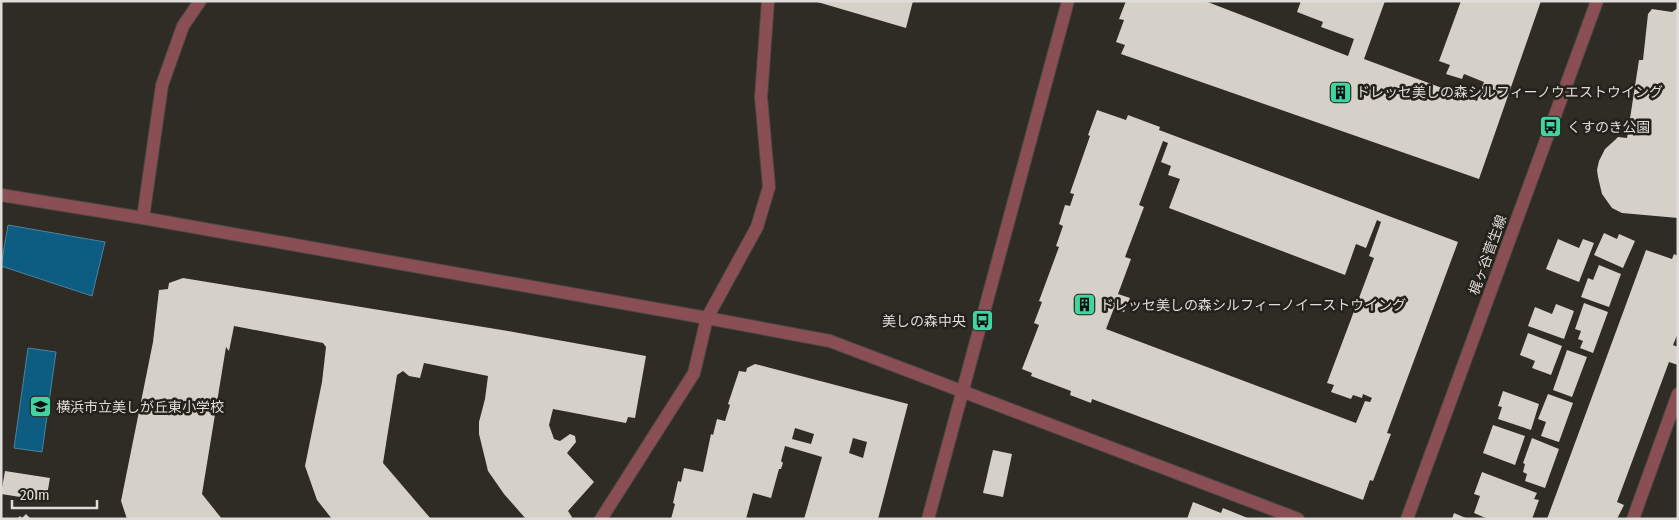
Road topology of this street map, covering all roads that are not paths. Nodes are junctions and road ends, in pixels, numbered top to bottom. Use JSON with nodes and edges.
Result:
{"nodes":[{"id":1,"x":200,"y":1,"type":"edge"},
{"id":2,"x":768,"y":1,"type":"edge"},
{"id":3,"x":1068,"y":1,"type":"edge"},
{"id":4,"x":1597,"y":1,"type":"edge"},
{"id":5,"x":1,"y":195,"type":"edge"},
{"id":6,"x":143,"y":218,"type":"junction"},
{"id":7,"x":707,"y":318,"type":"junction"},
{"id":8,"x":962,"y":391,"type":"junction"},
{"id":9,"x":1678,"y":394,"type":"edge"},
{"id":10,"x":601,"y":519,"type":"edge"},
{"id":11,"x":928,"y":519,"type":"edge"},
{"id":12,"x":1298,"y":519,"type":"edge"},
{"id":13,"x":1406,"y":519,"type":"edge"},
{"id":14,"x":1633,"y":519,"type":"edge"}],
"edges":[{"from":1,"to":6,"type":"street"},
{"from":2,"to":7,"type":"street"},
{"from":3,"to":8,"type":"street"},
{"from":4,"to":13,"type":"street","name":"梶ヶ谷菅生線"},
{"from":5,"to":6,"type":"street"},
{"from":6,"to":7,"type":"street"},
{"from":7,"to":8,"type":"street"},
{"from":7,"to":10,"type":"street"},
{"from":8,"to":11,"type":"street"},
{"from":8,"to":12,"type":"street"},
{"from":9,"to":14,"type":"street"}]}
